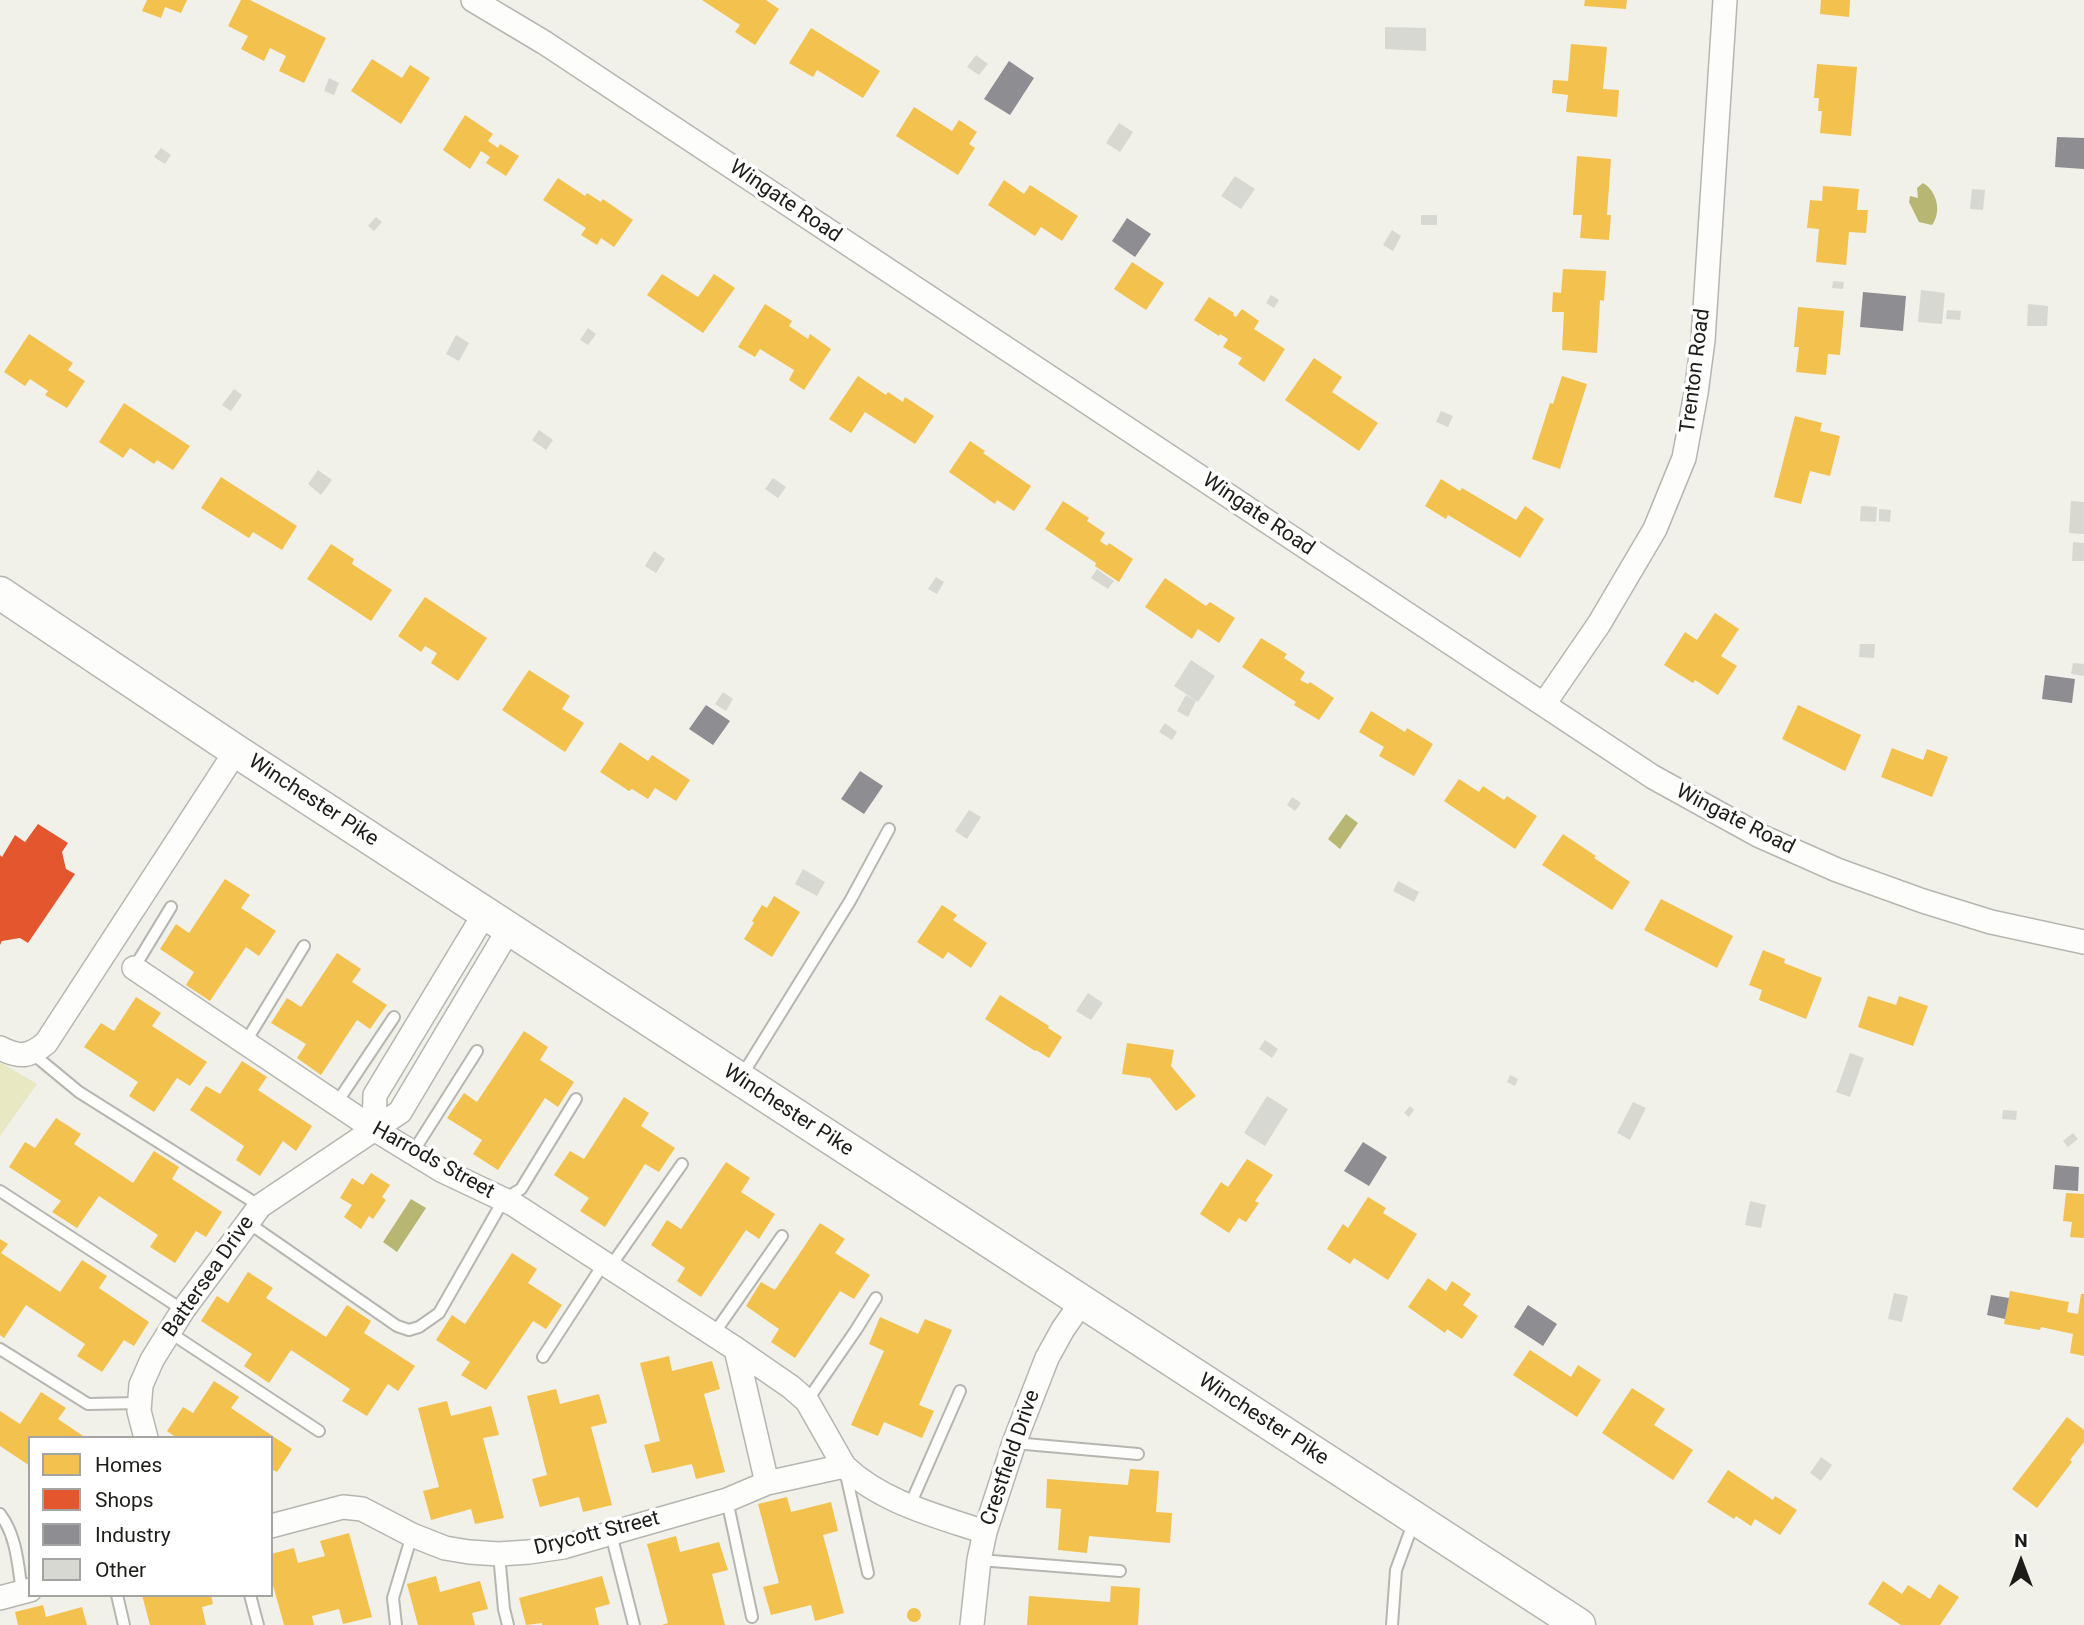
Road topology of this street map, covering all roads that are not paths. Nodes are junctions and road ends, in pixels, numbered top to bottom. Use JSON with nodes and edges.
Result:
{"nodes":[{"id":1,"x":473,"y":0,"type":"edge"},
{"id":2,"x":1725,"y":0,"type":"edge"},
{"id":3,"x":0,"y":593,"type":"edge"},
{"id":4,"x":1544,"y":704,"type":"junction"},
{"id":5,"x":236,"y":751,"type":"junction"},
{"id":6,"x":889,"y":829,"type":"dead end"},
{"id":7,"x":171,"y":907,"type":"dead end"},
{"id":8,"x":497,"y":921,"type":"junction"},
{"id":9,"x":2084,"y":942,"type":"edge"},
{"id":10,"x":304,"y":946,"type":"dead end"},
{"id":11,"x":134,"y":968,"type":"joint"},
{"id":12,"x":394,"y":1017,"type":"dead end"},
{"id":13,"x":245,"y":1043,"type":"junction"},
{"id":14,"x":0,"y":1048,"type":"edge"},
{"id":15,"x":477,"y":1051,"type":"dead end"},
{"id":16,"x":33,"y":1054,"type":"junction"},
{"id":17,"x":739,"y":1079,"type":"junction"},
{"id":18,"x":576,"y":1099,"type":"dead end"},
{"id":19,"x":336,"y":1104,"type":"junction"},
{"id":20,"x":374,"y":1129,"type":"junction"},
{"id":21,"x":413,"y":1152,"type":"junction"},
{"id":22,"x":682,"y":1164,"type":"dead end"},
{"id":23,"x":0,"y":1191,"type":"edge"},
{"id":24,"x":504,"y":1199,"type":"junction"},
{"id":25,"x":253,"y":1214,"type":"junction"},
{"id":26,"x":782,"y":1236,"type":"dead end"},
{"id":27,"x":607,"y":1265,"type":"junction"},
{"id":28,"x":876,"y":1298,"type":"dead end"},
{"id":29,"x":1082,"y":1302,"type":"junction"},
{"id":30,"x":183,"y":1310,"type":"junction"},
{"id":31,"x":169,"y":1332,"type":"junction"},
{"id":32,"x":713,"y":1335,"type":"junction"},
{"id":33,"x":0,"y":1349,"type":"edge"},
{"id":34,"x":736,"y":1349,"type":"junction"},
{"id":35,"x":543,"y":1357,"type":"dead end"},
{"id":36,"x":960,"y":1391,"type":"dead end"},
{"id":37,"x":807,"y":1401,"type":"junction"},
{"id":38,"x":140,"y":1403,"type":"junction"},
{"id":39,"x":319,"y":1432,"type":"dead end"},
{"id":40,"x":145,"y":1436,"type":"edge"},
{"id":41,"x":1014,"y":1443,"type":"junction"},
{"id":42,"x":1138,"y":1454,"type":"dead end"},
{"id":43,"x":844,"y":1466,"type":"junction"},
{"id":44,"x":767,"y":1483,"type":"junction"},
{"id":45,"x":727,"y":1500,"type":"junction"},
{"id":46,"x":910,"y":1506,"type":"junction"},
{"id":47,"x":0,"y":1514,"type":"edge"},
{"id":48,"x":1415,"y":1519,"type":"junction"},
{"id":49,"x":273,"y":1525,"type":"edge"},
{"id":50,"x":985,"y":1532,"type":"junction"},
{"id":51,"x":611,"y":1534,"type":"junction"},
{"id":52,"x":412,"y":1535,"type":"junction"},
{"id":53,"x":499,"y":1554,"type":"junction"},
{"id":54,"x":979,"y":1560,"type":"junction"},
{"id":55,"x":1120,"y":1571,"type":"dead end"},
{"id":56,"x":868,"y":1573,"type":"dead end"},
{"id":57,"x":17,"y":1593,"type":"edge"},
{"id":58,"x":117,"y":1597,"type":"edge"},
{"id":59,"x":251,"y":1597,"type":"edge"},
{"id":60,"x":752,"y":1617,"type":"dead end"},
{"id":61,"x":1568,"y":1622,"type":"edge"},
{"id":62,"x":124,"y":1625,"type":"edge"},
{"id":63,"x":258,"y":1625,"type":"edge"},
{"id":64,"x":396,"y":1625,"type":"edge"},
{"id":65,"x":508,"y":1625,"type":"edge"},
{"id":66,"x":634,"y":1625,"type":"edge"},
{"id":67,"x":972,"y":1625,"type":"edge"},
{"id":68,"x":1392,"y":1625,"type":"edge"}],
"edges":[{"from":1,"to":4,"type":"street","name":"Wingate Road"},
{"from":2,"to":4,"type":"street","name":"Trenton Road"},
{"from":3,"to":5,"type":"main road","name":"Winchester Pike"},
{"from":4,"to":9,"type":"street","name":"Wingate Road"},
{"from":5,"to":8,"type":"main road","name":"Winchester Pike"},
{"from":5,"to":16,"type":"street"},
{"from":6,"to":17,"type":"lane"},
{"from":7,"to":11,"type":"lane"},
{"from":8,"to":17,"type":"main road","name":"Winchester Pike"},
{"from":8,"to":20,"type":"street"},
{"from":10,"to":13,"type":"lane"},
{"from":11,"to":13,"type":"street","name":"Harrods Street"},
{"from":12,"to":19,"type":"lane"},
{"from":13,"to":19,"type":"street","name":"Harrods Street"},
{"from":14,"to":16,"type":"street"},
{"from":15,"to":21,"type":"lane"},
{"from":16,"to":25,"type":"lane"},
{"from":17,"to":29,"type":"main road","name":"Winchester Pike"},
{"from":18,"to":24,"type":"lane"},
{"from":19,"to":20,"type":"street","name":"Harrods Street"},
{"from":20,"to":21,"type":"street","name":"Harrods Street"},
{"from":20,"to":25,"type":"street","name":"Battersea Drive"},
{"from":21,"to":24,"type":"street","name":"Harrods Street"},
{"from":22,"to":27,"type":"lane"},
{"from":23,"to":30,"type":"lane"},
{"from":24,"to":25,"type":"lane"},
{"from":24,"to":27,"type":"street","name":"Harrods Street"},
{"from":25,"to":30,"type":"street","name":"Battersea Drive"},
{"from":26,"to":32,"type":"lane"},
{"from":27,"to":32,"type":"street","name":"Harrods Street"},
{"from":27,"to":35,"type":"lane"},
{"from":28,"to":37,"type":"lane"},
{"from":29,"to":41,"type":"street","name":"Crestfield Drive"},
{"from":29,"to":48,"type":"main road","name":"Winchester Pike"},
{"from":30,"to":31,"type":"street","name":"Battersea Drive"},
{"from":31,"to":38,"type":"street","name":"Battersea Drive"},
{"from":31,"to":39,"type":"lane"},
{"from":32,"to":34,"type":"street","name":"Harrods Street"},
{"from":33,"to":38,"type":"lane"},
{"from":34,"to":37,"type":"street","name":"Harrods Street"},
{"from":34,"to":44,"type":"street"},
{"from":36,"to":46,"type":"lane"},
{"from":37,"to":43,"type":"street","name":"Harrods Street"},
{"from":38,"to":40,"type":"street","name":"Battersea Drive"},
{"from":41,"to":42,"type":"lane"},
{"from":41,"to":50,"type":"street","name":"Crestfield Drive"},
{"from":43,"to":44,"type":"street","name":"Drycott Street"},
{"from":43,"to":46,"type":"street","name":"Harrods Street"},
{"from":43,"to":56,"type":"lane"},
{"from":44,"to":45,"type":"street","name":"Drycott Street"},
{"from":45,"to":51,"type":"street","name":"Drycott Street"},
{"from":45,"to":60,"type":"lane"},
{"from":46,"to":50,"type":"street","name":"Harrods Street"},
{"from":47,"to":57,"type":"lane"},
{"from":48,"to":61,"type":"main road","name":"Winchester Pike"},
{"from":48,"to":68,"type":"lane"},
{"from":49,"to":52,"type":"street","name":"Drycott Street"},
{"from":50,"to":54,"type":"street","name":"Crestfield Drive"},
{"from":51,"to":53,"type":"street","name":"Drycott Street"},
{"from":51,"to":66,"type":"lane"},
{"from":52,"to":53,"type":"street","name":"Drycott Street"},
{"from":52,"to":64,"type":"lane"},
{"from":53,"to":65,"type":"lane"},
{"from":54,"to":55,"type":"lane"},
{"from":54,"to":67,"type":"street","name":"Crestfield Drive"},
{"from":58,"to":62,"type":"lane"},
{"from":59,"to":63,"type":"lane"}]}
